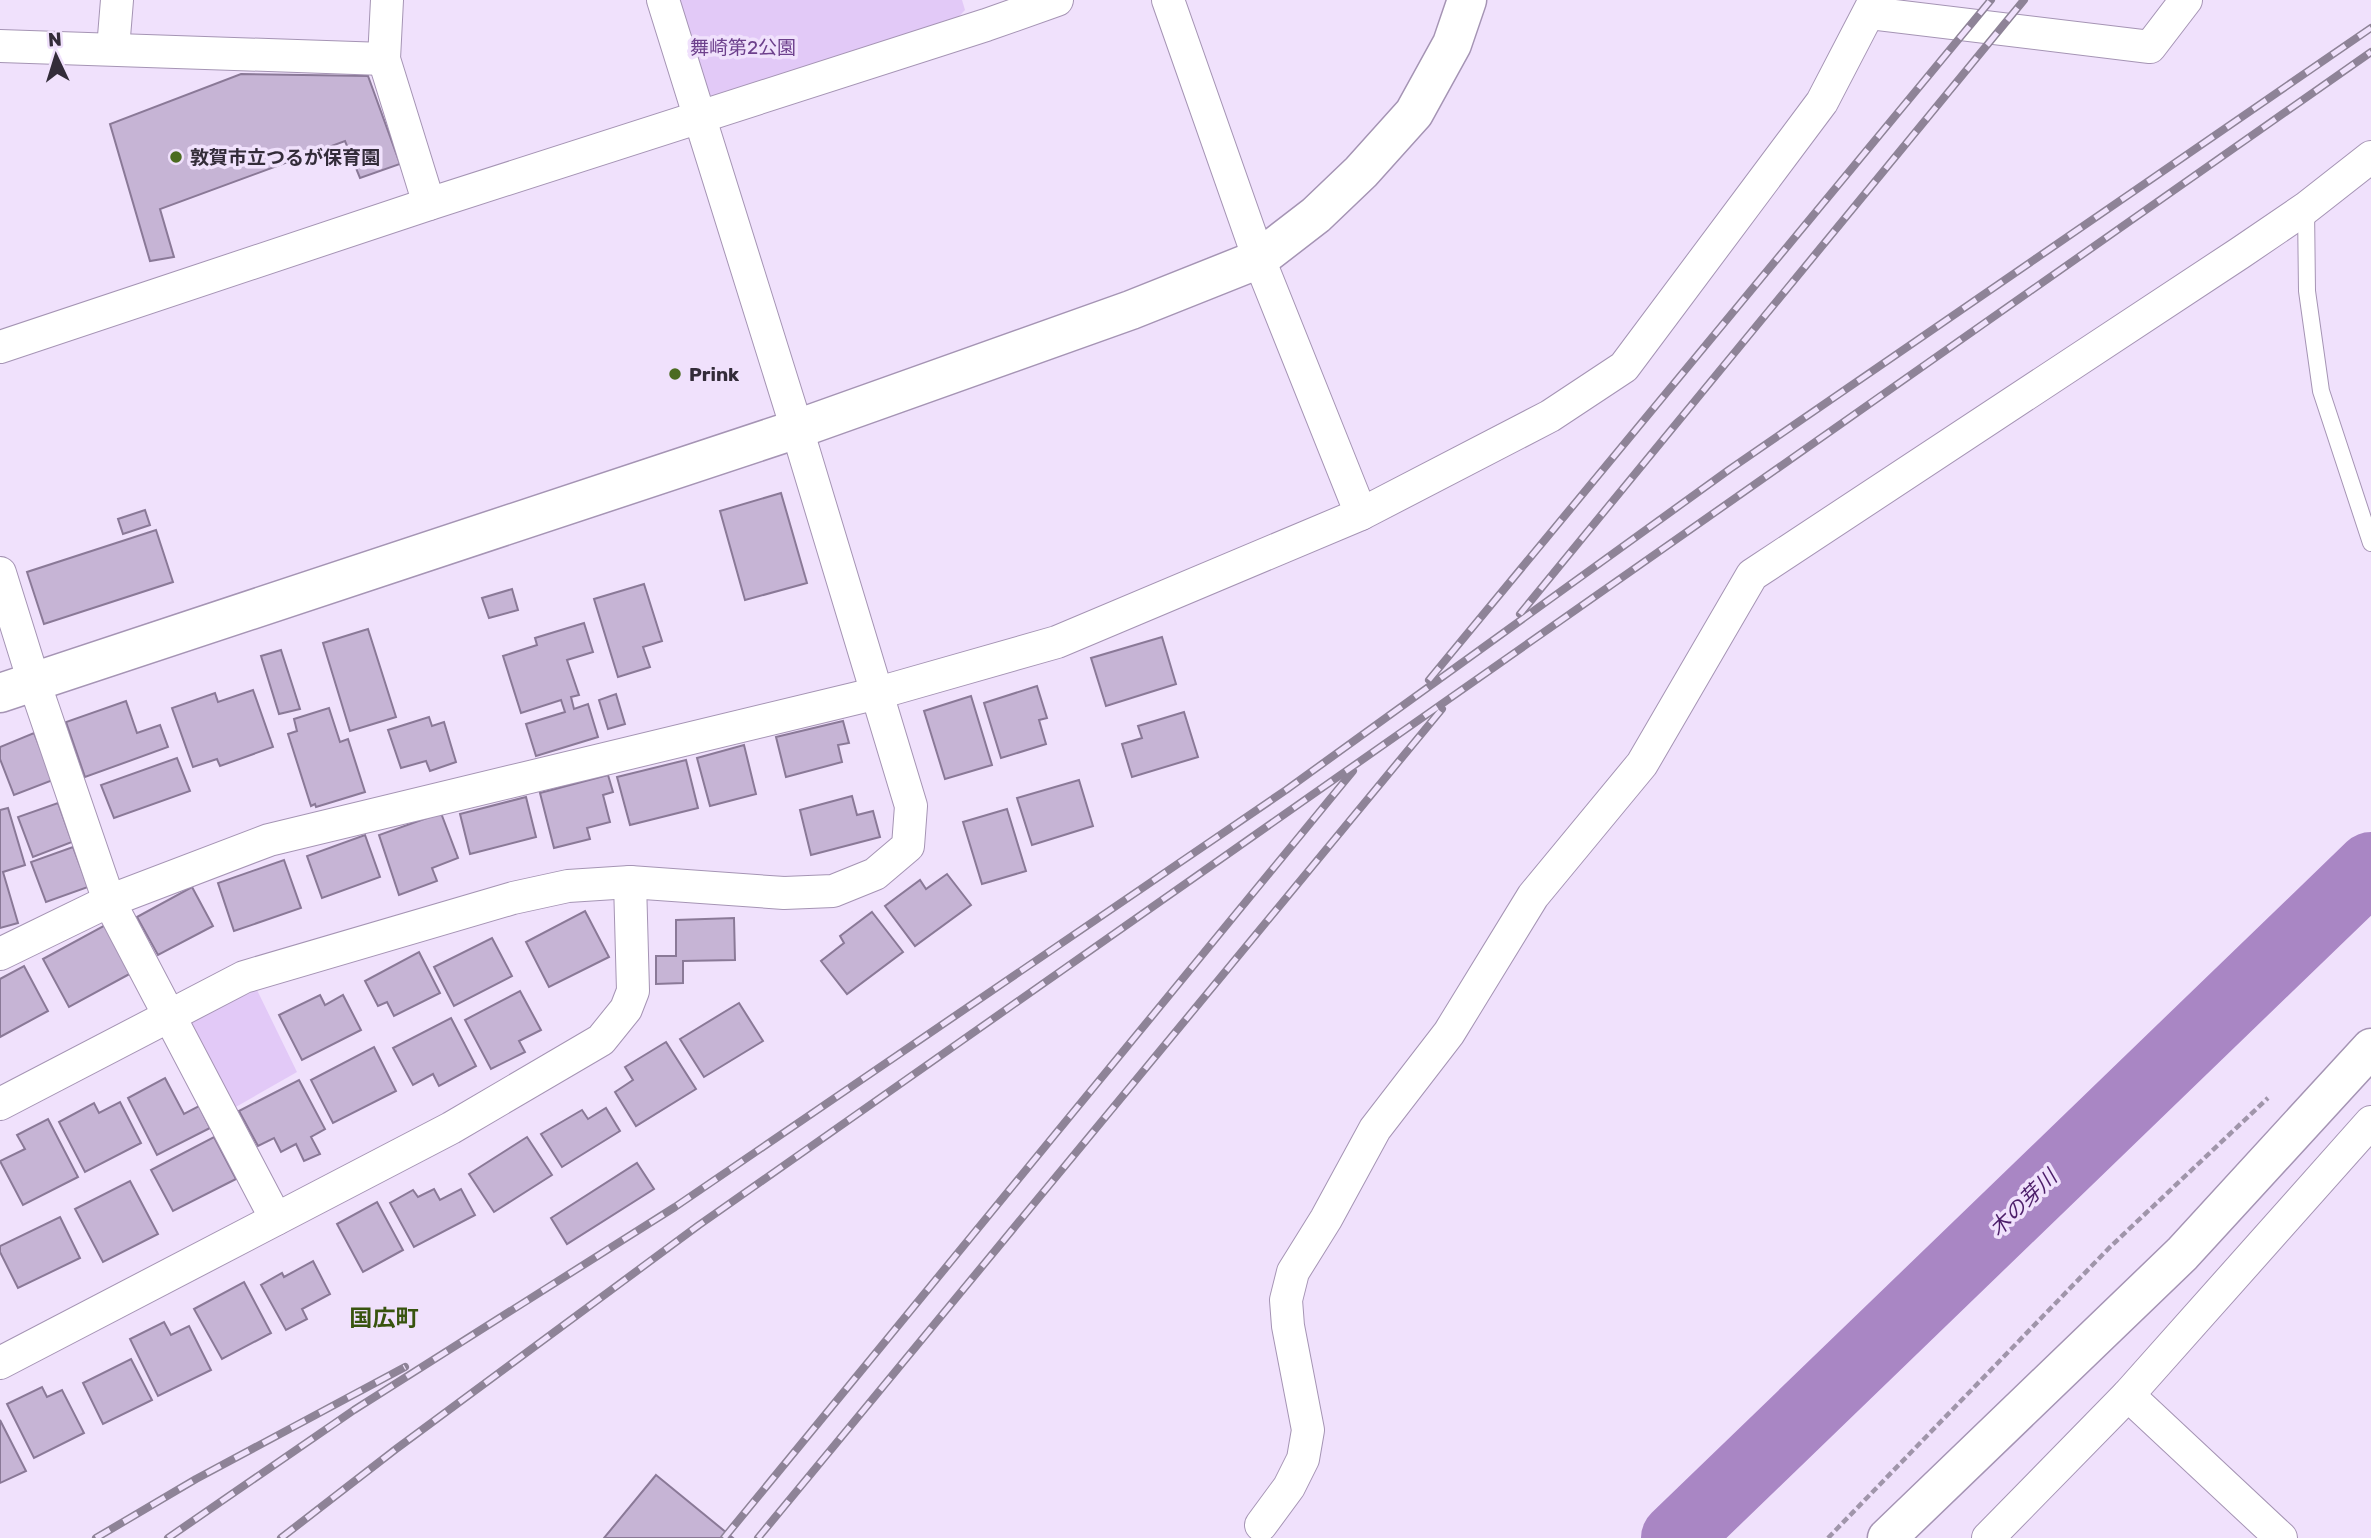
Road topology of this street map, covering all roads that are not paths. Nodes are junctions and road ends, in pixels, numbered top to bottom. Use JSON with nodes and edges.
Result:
{"nodes":[{"id":1,"x":117,"y":0,"type":"edge"},
{"id":2,"x":387,"y":0,"type":"edge"},
{"id":3,"x":663,"y":0,"type":"edge"},
{"id":4,"x":1057,"y":0,"type":"edge"},
{"id":5,"x":1168,"y":0,"type":"edge"},
{"id":6,"x":1467,"y":0,"type":"edge"},
{"id":7,"x":2186,"y":0,"type":"edge"},
{"id":8,"x":1872,"y":7,"type":"edge"},
{"id":9,"x":982,"y":13,"type":"edge"},
{"id":10,"x":0,"y":46,"type":"edge"},
{"id":11,"x":113,"y":49,"type":"junction"},
{"id":12,"x":384,"y":59,"type":"junction"},
{"id":13,"x":699,"y":117,"type":"junction"},
{"id":14,"x":2371,"y":157,"type":"edge"},
{"id":15,"x":429,"y":204,"type":"junction"},
{"id":16,"x":2306,"y":208,"type":"junction"},
{"id":17,"x":1259,"y":258,"type":"junction"},
{"id":18,"x":0,"y":347,"type":"edge"},
{"id":19,"x":797,"y":429,"type":"junction"},
{"id":20,"x":1362,"y":514,"type":"junction"},
{"id":21,"x":2371,"y":543,"type":"edge"},
{"id":22,"x":0,"y":573,"type":"edge"},
{"id":23,"x":17,"y":687,"type":"edge"},
{"id":24,"x":878,"y":693,"type":"junction"},
{"id":25,"x":630,"y":882,"type":"junction"},
{"id":26,"x":109,"y":901,"type":"junction"},
{"id":27,"x":0,"y":954,"type":"edge"},
{"id":28,"x":170,"y":1014,"type":"junction"},
{"id":29,"x":2371,"y":1048,"type":"edge"},
{"id":30,"x":0,"y":1104,"type":"edge"},
{"id":31,"x":2371,"y":1122,"type":"edge"},
{"id":32,"x":276,"y":1219,"type":"junction"},
{"id":33,"x":0,"y":1363,"type":"edge"},
{"id":34,"x":2128,"y":1395,"type":"junction"},
{"id":35,"x":1261,"y":1525,"type":"dead end"},
{"id":36,"x":1887,"y":1538,"type":"edge"},
{"id":37,"x":1988,"y":1538,"type":"edge"},
{"id":38,"x":2281,"y":1538,"type":"edge"}],
"edges":[{"from":1,"to":11,"type":"street"},
{"from":2,"to":12,"type":"street"},
{"from":3,"to":13,"type":"street"},
{"from":4,"to":9,"type":"street"},
{"from":5,"to":17,"type":"street"},
{"from":6,"to":17,"type":"street"},
{"from":7,"to":8,"type":"street"},
{"from":8,"to":20,"type":"street"},
{"from":9,"to":13,"type":"street"},
{"from":10,"to":11,"type":"street"},
{"from":11,"to":12,"type":"street"},
{"from":12,"to":15,"type":"street"},
{"from":13,"to":15,"type":"street"},
{"from":13,"to":19,"type":"street"},
{"from":14,"to":16,"type":"street"},
{"from":15,"to":18,"type":"street"},
{"from":16,"to":21,"type":"lane"},
{"from":16,"to":35,"type":"street"},
{"from":17,"to":19,"type":"street"},
{"from":17,"to":20,"type":"street"},
{"from":19,"to":23,"type":"street"},
{"from":19,"to":24,"type":"street"},
{"from":20,"to":24,"type":"street"},
{"from":22,"to":23,"type":"street"},
{"from":23,"to":26,"type":"street"},
{"from":24,"to":25,"type":"street"},
{"from":24,"to":26,"type":"street"},
{"from":25,"to":28,"type":"street"},
{"from":25,"to":32,"type":"street"},
{"from":26,"to":27,"type":"street"},
{"from":26,"to":28,"type":"street"},
{"from":28,"to":30,"type":"street"},
{"from":28,"to":32,"type":"street"},
{"from":29,"to":36,"type":"street"},
{"from":31,"to":34,"type":"street"},
{"from":32,"to":33,"type":"street"},
{"from":34,"to":37,"type":"street"},
{"from":34,"to":38,"type":"street"}]}
